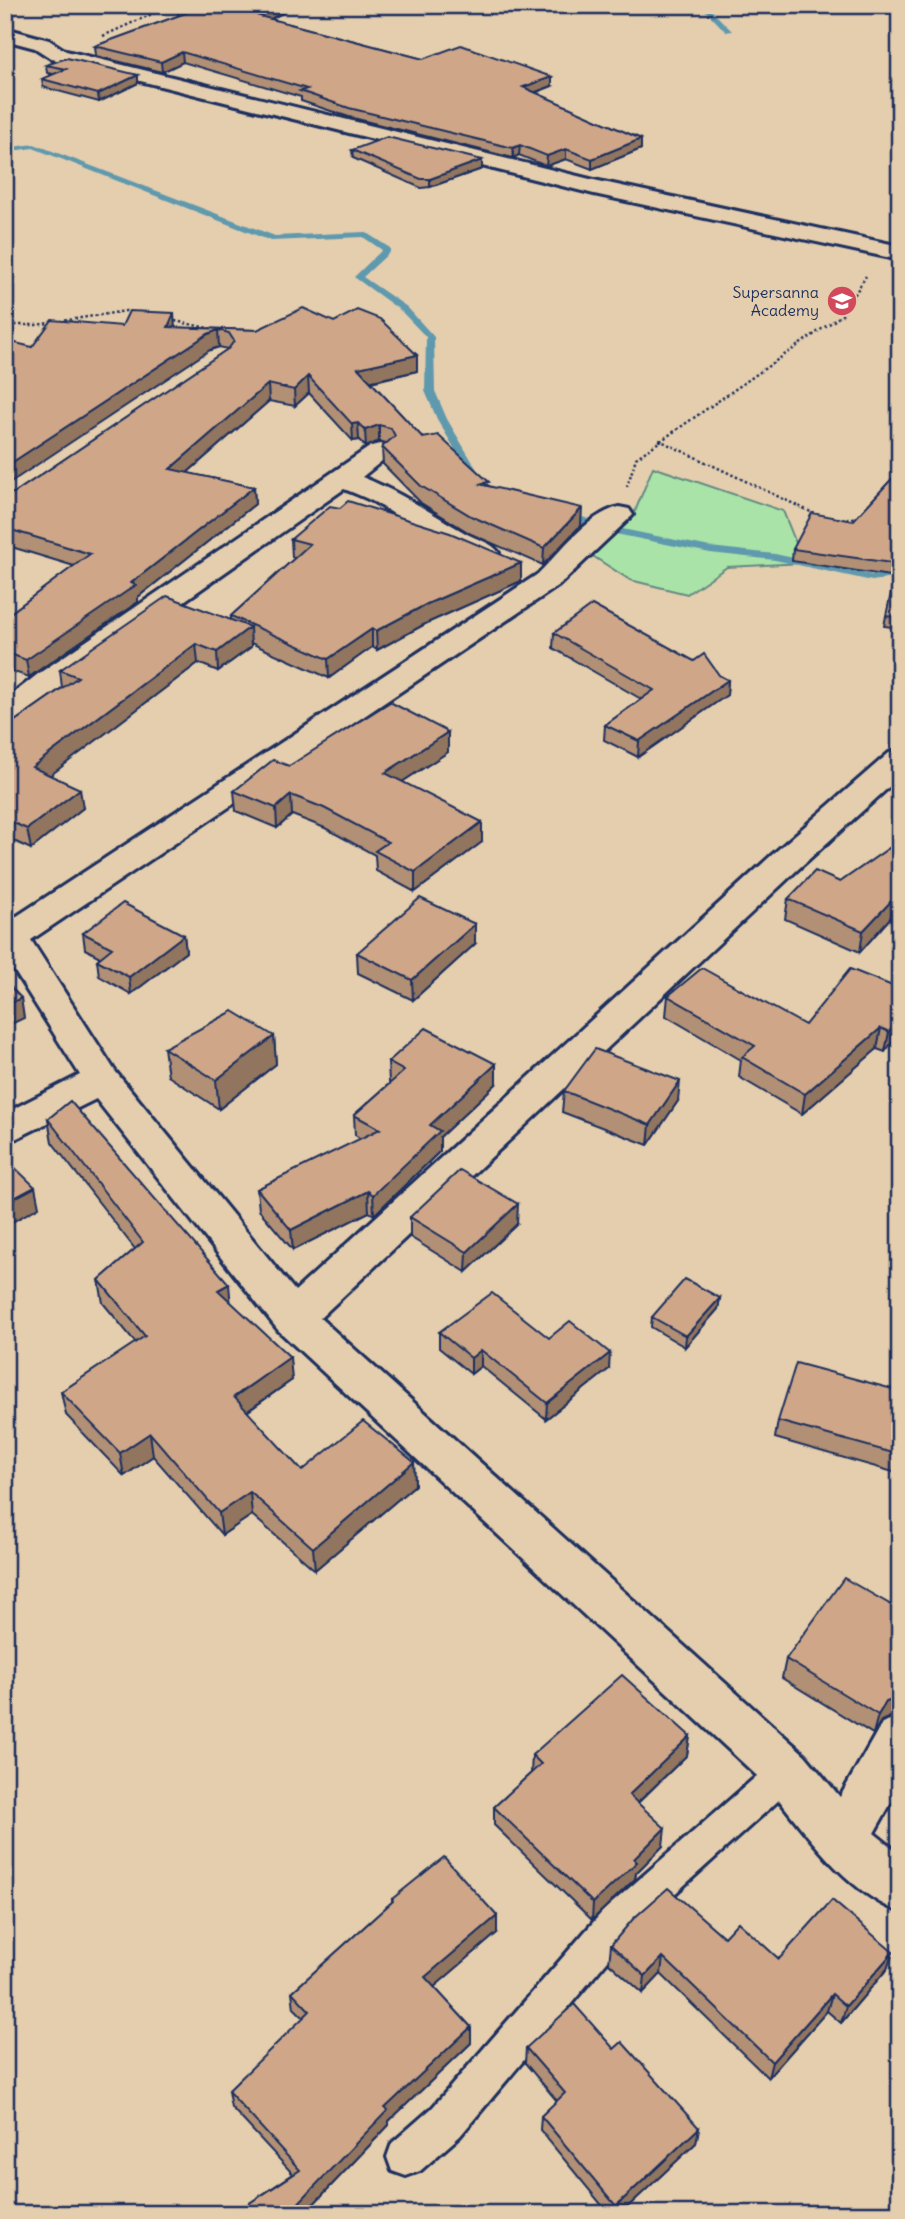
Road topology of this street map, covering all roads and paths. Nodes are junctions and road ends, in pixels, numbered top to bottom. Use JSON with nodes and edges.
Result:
{"nodes":[{"id":1,"x":172,"y":5,"type":"edge"},
{"id":2,"x":5,"y":34,"type":"edge"},
{"id":3,"x":59,"y":55,"type":"junction"},
{"id":4,"x":855,"y":243,"type":"junction"},
{"id":5,"x":900,"y":253,"type":"edge"},
{"id":6,"x":138,"y":314,"type":"edge"},
{"id":7,"x":163,"y":319,"type":"edge"},
{"id":8,"x":5,"y":325,"type":"edge"},
{"id":9,"x":215,"y":338,"type":"edge"},
{"id":10,"x":658,"y":440,"type":"junction"},
{"id":11,"x":380,"y":452,"type":"dead end"},
{"id":12,"x":342,"y":479,"type":"junction"},
{"id":13,"x":619,"y":515,"type":"joint"},
{"id":14,"x":863,"y":517,"type":"edge"},
{"id":15,"x":527,"y":571,"type":"junction"},
{"id":16,"x":5,"y":716,"type":"edge"},
{"id":17,"x":900,"y":760,"type":"edge"},
{"id":18,"x":8,"y":933,"type":"edge"},
{"id":19,"x":102,"y":1080,"type":"junction"},
{"id":20,"x":5,"y":1130,"type":"edge"},
{"id":21,"x":293,"y":1318,"type":"junction"},
{"id":22,"x":900,"y":1739,"type":"edge"},
{"id":23,"x":787,"y":1771,"type":"junction"},
{"id":24,"x":843,"y":1840,"type":"junction"},
{"id":25,"x":900,"y":1886,"type":"edge"},
{"id":26,"x":406,"y":2157,"type":"dead end"}],
"edges":[{"from":1,"to":3,"type":"path"},
{"from":2,"to":3,"type":"street"},
{"from":3,"to":4,"type":"street"},
{"from":4,"to":5,"type":"street"},
{"from":4,"to":10,"type":"path"},
{"from":6,"to":8,"type":"path"},
{"from":7,"to":9,"type":"path"},
{"from":10,"to":13,"type":"path"},
{"from":10,"to":14,"type":"path"},
{"from":11,"to":12,"type":"street"},
{"from":12,"to":15,"type":"street"},
{"from":12,"to":16,"type":"street"},
{"from":13,"to":15,"type":"street"},
{"from":15,"to":18,"type":"street"},
{"from":17,"to":21,"type":"street"},
{"from":18,"to":19,"type":"street"},
{"from":19,"to":20,"type":"street"},
{"from":19,"to":21,"type":"street"},
{"from":21,"to":23,"type":"street"},
{"from":22,"to":24,"type":"street"},
{"from":23,"to":24,"type":"street"},
{"from":23,"to":26,"type":"lane"},
{"from":24,"to":25,"type":"street"}]}
